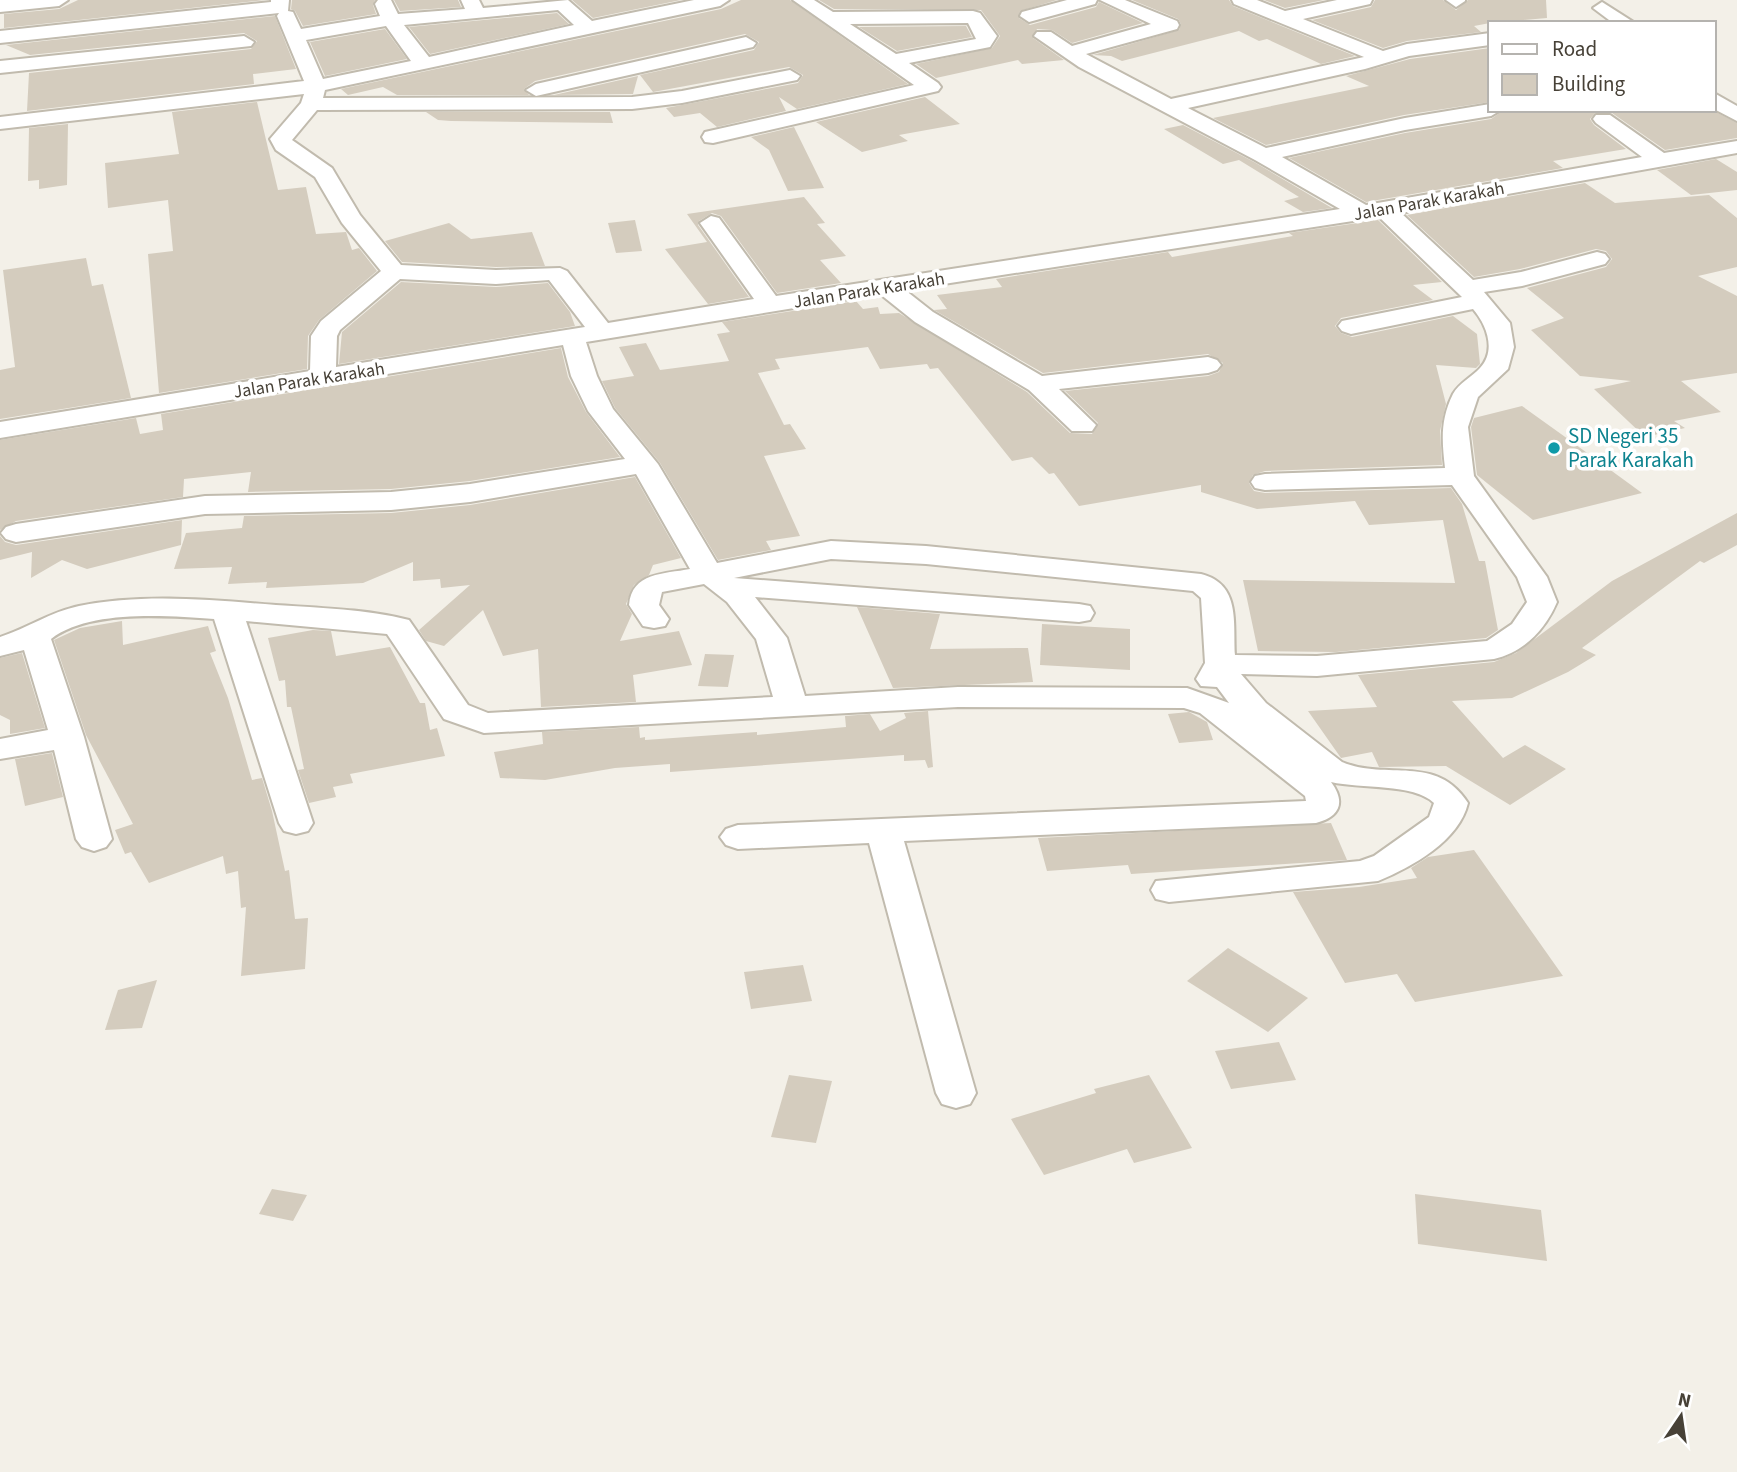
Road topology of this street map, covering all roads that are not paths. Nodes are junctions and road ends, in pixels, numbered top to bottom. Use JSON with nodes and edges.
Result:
{"nodes":[{"id":1,"x":59,"y":0,"type":"edge"},
{"id":2,"x":720,"y":0,"type":"edge"},
{"id":3,"x":802,"y":0,"type":"edge"},
{"id":4,"x":1088,"y":0,"type":"edge"},
{"id":5,"x":1109,"y":0,"type":"edge"},
{"id":6,"x":1241,"y":0,"type":"edge"},
{"id":7,"x":1363,"y":0,"type":"edge"},
{"id":8,"x":0,"y":6,"type":"edge"},
{"id":9,"x":282,"y":6,"type":"edge"},
{"id":10,"x":385,"y":6,"type":"edge"},
{"id":11,"x":473,"y":7,"type":"edge"},
{"id":12,"x":183,"y":8,"type":"edge"},
{"id":13,"x":969,"y":9,"type":"edge"},
{"id":14,"x":1029,"y":16,"type":"dead end"},
{"id":15,"x":1285,"y":17,"type":"junction"},
{"id":16,"x":830,"y":18,"type":"junction"},
{"id":17,"x":99,"y":26,"type":"junction"},
{"id":18,"x":588,"y":28,"type":"junction"},
{"id":19,"x":292,"y":36,"type":"junction"},
{"id":20,"x":1044,"y":36,"type":"dead end"},
{"id":21,"x":0,"y":37,"type":"edge"},
{"id":22,"x":1488,"y":39,"type":"edge"},
{"id":23,"x":244,"y":42,"type":"dead end"},
{"id":24,"x":1071,"y":52,"type":"junction"},
{"id":25,"x":101,"y":57,"type":"junction"},
{"id":26,"x":1383,"y":58,"type":"junction"},
{"id":27,"x":892,"y":61,"type":"junction"},
{"id":28,"x":424,"y":64,"type":"junction"},
{"id":29,"x":0,"y":67,"type":"edge"},
{"id":30,"x":790,"y":76,"type":"junction"},
{"id":31,"x":313,"y":95,"type":"junction"},
{"id":32,"x":1716,"y":100,"type":"edge"},
{"id":33,"x":482,"y":102,"type":"junction"},
{"id":34,"x":1167,"y":106,"type":"junction"},
{"id":35,"x":841,"y":109,"type":"junction"},
{"id":36,"x":1488,"y":110,"type":"edge"},
{"id":37,"x":1737,"y":115,"type":"edge"},
{"id":38,"x":1603,"y":119,"type":"dead end"},
{"id":39,"x":0,"y":123,"type":"edge"},
{"id":40,"x":713,"y":136,"type":"dead end"},
{"id":41,"x":1737,"y":147,"type":"edge"},
{"id":42,"x":1263,"y":155,"type":"junction"},
{"id":43,"x":1661,"y":160,"type":"junction"},
{"id":44,"x":1373,"y":211,"type":"junction"},
{"id":45,"x":711,"y":223,"type":"dead end"},
{"id":46,"x":1597,"y":259,"type":"dead end"},
{"id":47,"x":394,"y":272,"type":"junction"},
{"id":48,"x":886,"y":287,"type":"junction"},
{"id":49,"x":1472,"y":295,"type":"junction"},
{"id":50,"x":770,"y":304,"type":"junction"},
{"id":51,"x":1351,"y":326,"type":"dead end"},
{"id":52,"x":602,"y":332,"type":"junction"},
{"id":53,"x":571,"y":337,"type":"junction"},
{"id":54,"x":1208,"y":365,"type":"dead end"},
{"id":55,"x":323,"y":378,"type":"junction"},
{"id":56,"x":1038,"y":384,"type":"junction"},
{"id":57,"x":1082,"y":425,"type":"dead end"},
{"id":58,"x":0,"y":430,"type":"edge"},
{"id":59,"x":644,"y":464,"type":"junction"},
{"id":60,"x":1460,"y":476,"type":"junction"},
{"id":61,"x":1265,"y":482,"type":"dead end"},
{"id":62,"x":16,"y":533,"type":"dead end"},
{"id":63,"x":719,"y":581,"type":"junction"},
{"id":64,"x":227,"y":611,"type":"junction"},
{"id":65,"x":1079,"y":613,"type":"dead end"},
{"id":66,"x":654,"y":619,"type":"dead end"},
{"id":67,"x":35,"y":636,"type":"junction"},
{"id":68,"x":0,"y":647,"type":"edge"},
{"id":69,"x":1220,"y":664,"type":"junction"},
{"id":70,"x":1200,"y":701,"type":"junction"},
{"id":71,"x":791,"y":704,"type":"junction"},
{"id":72,"x":67,"y":737,"type":"junction"},
{"id":73,"x":0,"y":748,"type":"edge"},
{"id":74,"x":296,"y":823,"type":"dead end"},
{"id":75,"x":883,"y":831,"type":"junction"},
{"id":76,"x":738,"y":837,"type":"dead end"},
{"id":77,"x":94,"y":839,"type":"dead end"},
{"id":78,"x":1169,"y":890,"type":"dead end"},
{"id":79,"x":956,"y":1093,"type":"dead end"}],
"edges":[{"from":1,"to":8,"type":"street"},
{"from":2,"to":18,"type":"street"},
{"from":3,"to":16,"type":"street"},
{"from":4,"to":14,"type":"street"},
{"from":5,"to":24,"type":"street"},
{"from":6,"to":15,"type":"street"},
{"from":7,"to":15,"type":"street"},
{"from":9,"to":12,"type":"street"},
{"from":9,"to":19,"type":"street"},
{"from":10,"to":11,"type":"street"},
{"from":10,"to":19,"type":"street"},
{"from":10,"to":28,"type":"street"},
{"from":11,"to":18,"type":"street"},
{"from":12,"to":17,"type":"street"},
{"from":13,"to":16,"type":"street"},
{"from":13,"to":27,"type":"street"},
{"from":15,"to":26,"type":"street"},
{"from":16,"to":27,"type":"street"},
{"from":17,"to":21,"type":"street"},
{"from":17,"to":25,"type":"street"},
{"from":18,"to":28,"type":"street"},
{"from":19,"to":31,"type":"street"},
{"from":20,"to":24,"type":"street"},
{"from":22,"to":26,"type":"street"},
{"from":23,"to":25,"type":"street"},
{"from":24,"to":34,"type":"street"},
{"from":25,"to":29,"type":"street"},
{"from":26,"to":34,"type":"street"},
{"from":27,"to":35,"type":"street"},
{"from":28,"to":31,"type":"street"},
{"from":30,"to":33,"type":"street"},
{"from":30,"to":33,"type":"street"},
{"from":30,"to":35,"type":"street"},
{"from":31,"to":33,"type":"street"},
{"from":31,"to":39,"type":"street"},
{"from":31,"to":47,"type":"street"},
{"from":32,"to":37,"type":"street"},
{"from":34,"to":42,"type":"street"},
{"from":35,"to":40,"type":"street"},
{"from":36,"to":42,"type":"street"},
{"from":38,"to":43,"type":"street"},
{"from":41,"to":43,"type":"street","name":"Jalan Parak Karakah"},
{"from":42,"to":44,"type":"street"},
{"from":43,"to":44,"type":"street","name":"Jalan Parak Karakah"},
{"from":44,"to":48,"type":"street","name":"Jalan Parak Karakah"},
{"from":44,"to":49,"type":"street"},
{"from":45,"to":50,"type":"street"},
{"from":46,"to":49,"type":"street"},
{"from":47,"to":52,"type":"street"},
{"from":47,"to":55,"type":"street"},
{"from":48,"to":50,"type":"street","name":"Jalan Parak Karakah"},
{"from":48,"to":56,"type":"street"},
{"from":49,"to":51,"type":"street"},
{"from":49,"to":60,"type":"street"},
{"from":50,"to":52,"type":"street","name":"Jalan Parak Karakah"},
{"from":52,"to":53,"type":"street","name":"Jalan Parak Karakah"},
{"from":53,"to":55,"type":"street","name":"Jalan Parak Karakah"},
{"from":53,"to":59,"type":"street"},
{"from":54,"to":56,"type":"street"},
{"from":55,"to":58,"type":"street","name":"Jalan Parak Karakah"},
{"from":56,"to":57,"type":"street"},
{"from":59,"to":62,"type":"street"},
{"from":59,"to":63,"type":"street"},
{"from":60,"to":61,"type":"street"},
{"from":60,"to":69,"type":"street"},
{"from":63,"to":65,"type":"street"},
{"from":63,"to":66,"type":"street"},
{"from":63,"to":69,"type":"street"},
{"from":63,"to":71,"type":"street"},
{"from":64,"to":67,"type":"street"},
{"from":64,"to":71,"type":"street"},
{"from":64,"to":74,"type":"street"},
{"from":67,"to":68,"type":"street"},
{"from":67,"to":72,"type":"street"},
{"from":69,"to":70,"type":"street"},
{"from":69,"to":78,"type":"street"},
{"from":70,"to":71,"type":"street"},
{"from":70,"to":75,"type":"street"},
{"from":72,"to":73,"type":"street"},
{"from":72,"to":77,"type":"street"},
{"from":75,"to":76,"type":"street"},
{"from":75,"to":79,"type":"street"}]}
